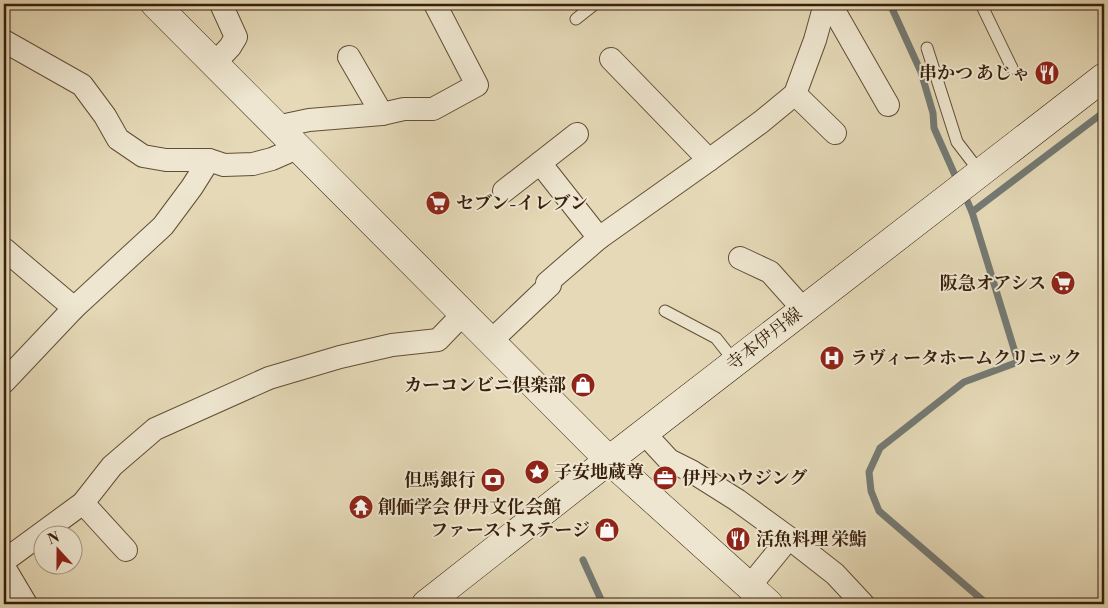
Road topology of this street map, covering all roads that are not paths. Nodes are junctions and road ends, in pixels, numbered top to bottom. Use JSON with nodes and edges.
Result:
{"nodes":[{"id":1,"x":155,"y":4,"type":"edge"},
{"id":2,"x":221,"y":4,"type":"edge"},
{"id":3,"x":435,"y":4,"type":"edge"},
{"id":4,"x":595,"y":4,"type":"edge"},
{"id":5,"x":981,"y":4,"type":"edge"},
{"id":6,"x":824,"y":7,"type":"edge"},
{"id":7,"x":576,"y":20,"type":"dead end"},
{"id":8,"x":4,"y":41,"type":"edge"},
{"id":9,"x":927,"y":48,"type":"dead end"},
{"id":10,"x":349,"y":57,"type":"dead end"},
{"id":11,"x":611,"y":59,"type":"dead end"},
{"id":12,"x":214,"y":64,"type":"junction"},
{"id":13,"x":1012,"y":68,"type":"dead end"},
{"id":14,"x":1104,"y":77,"type":"edge"},
{"id":15,"x":795,"y":94,"type":"junction"},
{"id":16,"x":888,"y":106,"type":"dead end"},
{"id":17,"x":382,"y":114,"type":"junction"},
{"id":18,"x":276,"y":127,"type":"junction"},
{"id":19,"x":835,"y":133,"type":"dead end"},
{"id":20,"x":577,"y":134,"type":"dead end"},
{"id":21,"x":297,"y":148,"type":"junction"},
{"id":22,"x":209,"y":160,"type":"junction"},
{"id":23,"x":709,"y":160,"type":"junction"},
{"id":24,"x":540,"y":163,"type":"junction"},
{"id":25,"x":980,"y":172,"type":"junction"},
{"id":26,"x":504,"y":191,"type":"dead end"},
{"id":27,"x":599,"y":238,"type":"junction"},
{"id":28,"x":4,"y":249,"type":"edge"},
{"id":29,"x":740,"y":258,"type":"dead end"},
{"id":30,"x":74,"y":308,"type":"junction"},
{"id":31,"x":803,"y":309,"type":"junction"},
{"id":32,"x":665,"y":311,"type":"dead end"},
{"id":33,"x":463,"y":314,"type":"junction"},
{"id":34,"x":490,"y":342,"type":"junction"},
{"id":35,"x":735,"y":362,"type":"junction"},
{"id":36,"x":4,"y":382,"type":"edge"},
{"id":37,"x":644,"y":433,"type":"junction"},
{"id":38,"x":609,"y":460,"type":"junction"},
{"id":39,"x":82,"y":504,"type":"junction"},
{"id":40,"x":789,"y":538,"type":"junction"},
{"id":41,"x":126,"y":550,"type":"dead end"},
{"id":42,"x":6,"y":557,"type":"edge"},
{"id":43,"x":759,"y":596,"type":"edge"},
{"id":44,"x":26,"y":604,"type":"edge"},
{"id":45,"x":426,"y":604,"type":"edge"},
{"id":46,"x":863,"y":604,"type":"edge"}],
"edges":[{"from":1,"to":12,"type":"main road"},
{"from":2,"to":12,"type":"street"},
{"from":3,"to":17,"type":"street"},
{"from":4,"to":7,"type":"lane"},
{"from":5,"to":13,"type":"lane"},
{"from":6,"to":15,"type":"street"},
{"from":6,"to":16,"type":"street"},
{"from":8,"to":22,"type":"street"},
{"from":9,"to":25,"type":"lane"},
{"from":10,"to":17,"type":"street"},
{"from":11,"to":23,"type":"street"},
{"from":12,"to":18,"type":"main road"},
{"from":14,"to":25,"type":"main road","name":"寺本伊丹線"},
{"from":15,"to":19,"type":"street"},
{"from":15,"to":23,"type":"street"},
{"from":17,"to":18,"type":"street"},
{"from":18,"to":21,"type":"main road"},
{"from":20,"to":24,"type":"street"},
{"from":21,"to":22,"type":"street"},
{"from":21,"to":33,"type":"main road"},
{"from":22,"to":30,"type":"street"},
{"from":23,"to":27,"type":"street"},
{"from":24,"to":26,"type":"street"},
{"from":24,"to":27,"type":"street"},
{"from":25,"to":31,"type":"main road","name":"寺本伊丹線"},
{"from":27,"to":34,"type":"street"},
{"from":28,"to":30,"type":"street"},
{"from":29,"to":31,"type":"street"},
{"from":30,"to":36,"type":"street"},
{"from":31,"to":35,"type":"main road","name":"寺本伊丹線"},
{"from":32,"to":35,"type":"lane"},
{"from":33,"to":34,"type":"main road"},
{"from":33,"to":39,"type":"street"},
{"from":34,"to":38,"type":"main road"},
{"from":35,"to":37,"type":"main road","name":"寺本伊丹線"},
{"from":37,"to":38,"type":"main road","name":"寺本伊丹線"},
{"from":37,"to":40,"type":"street"},
{"from":38,"to":43,"type":"main road"},
{"from":38,"to":45,"type":"main road","name":"寺本伊丹線"},
{"from":39,"to":41,"type":"street"},
{"from":39,"to":42,"type":"street"},
{"from":40,"to":43,"type":"street"},
{"from":40,"to":46,"type":"street"},
{"from":42,"to":44,"type":"street"}]}
